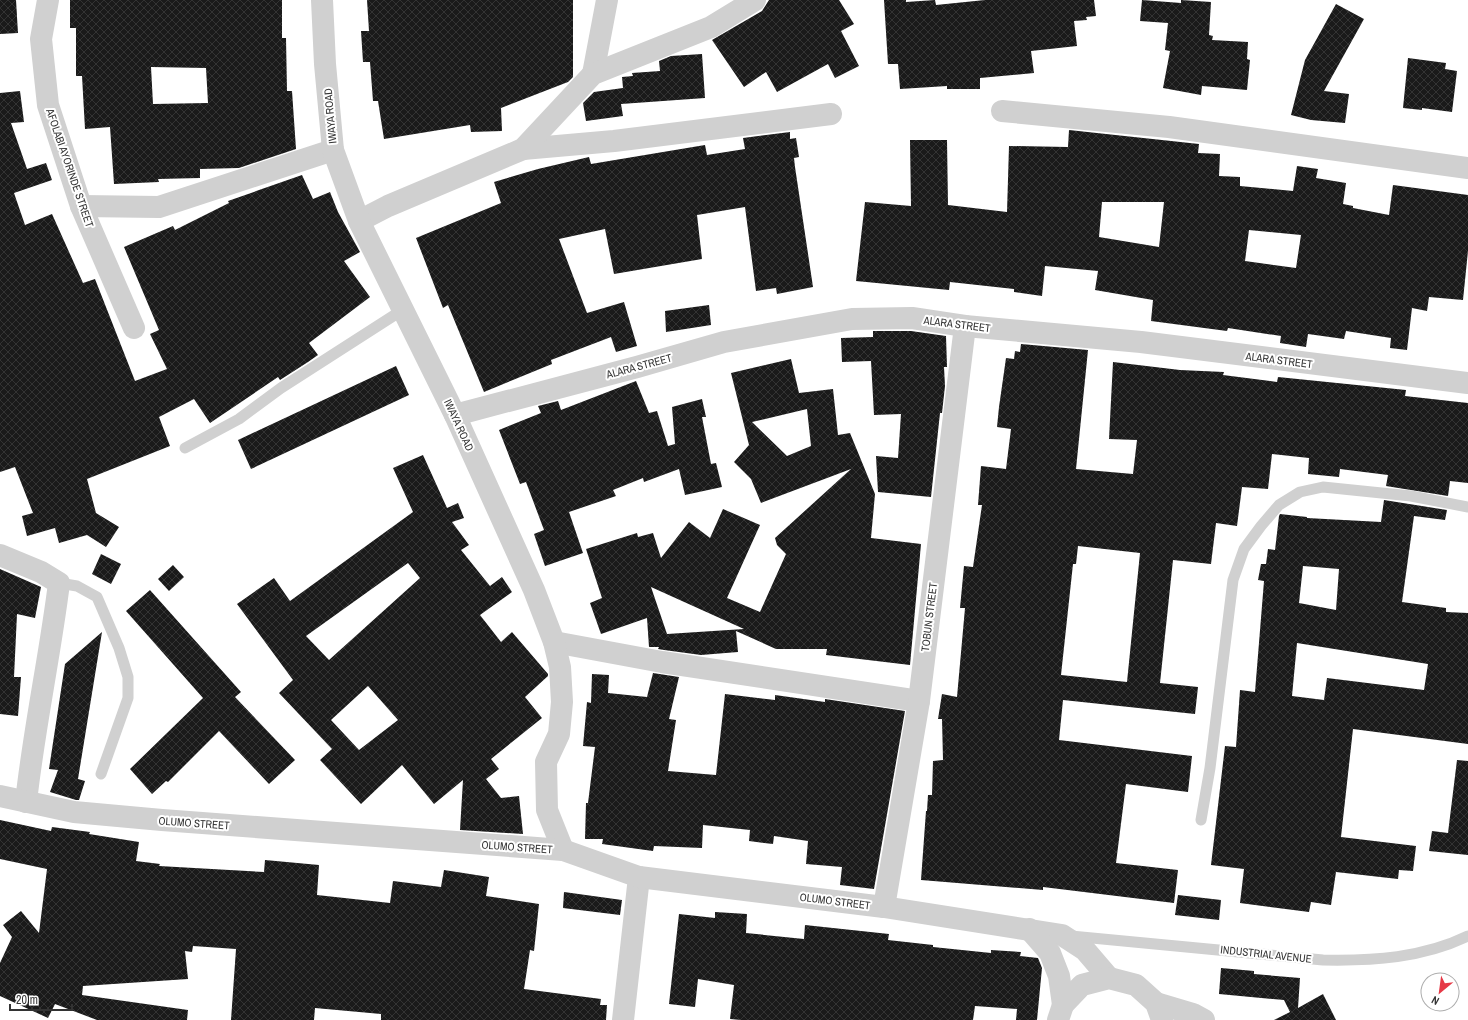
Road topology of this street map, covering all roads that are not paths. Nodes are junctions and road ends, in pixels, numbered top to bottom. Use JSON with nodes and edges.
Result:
{"nodes":[{"id":1,"x":48,"y":0,"type":"edge"},
{"id":2,"x":322,"y":0,"type":"edge"},
{"id":3,"x":607,"y":0,"type":"edge"},
{"id":4,"x":755,"y":0,"type":"edge"},
{"id":5,"x":593,"y":74,"type":"junction"},
{"id":6,"x":1002,"y":111,"type":"dead end"},
{"id":7,"x":831,"y":114,"type":"dead end"},
{"id":8,"x":524,"y":149,"type":"junction"},
{"id":9,"x":333,"y":150,"type":"junction"},
{"id":10,"x":1468,"y":168,"type":"edge"},
{"id":11,"x":81,"y":206,"type":"junction"},
{"id":12,"x":359,"y":221,"type":"junction"},
{"id":13,"x":404,"y":309,"type":"junction"},
{"id":14,"x":965,"y":326,"type":"junction"},
{"id":15,"x":134,"y":328,"type":"dead end"},
{"id":16,"x":1468,"y":383,"type":"edge"},
{"id":17,"x":455,"y":415,"type":"junction"},
{"id":18,"x":185,"y":448,"type":"dead end"},
{"id":19,"x":1468,"y":507,"type":"edge"},
{"id":20,"x":0,"y":554,"type":"edge"},
{"id":21,"x":59,"y":583,"type":"junction"},
{"id":22,"x":554,"y":642,"type":"junction"},
{"id":23,"x":919,"y":701,"type":"junction"},
{"id":24,"x":101,"y":774,"type":"dead end"},
{"id":25,"x":0,"y":796,"type":"edge"},
{"id":26,"x":26,"y":802,"type":"junction"},
{"id":27,"x":1201,"y":820,"type":"dead end"},
{"id":28,"x":563,"y":850,"type":"junction"},
{"id":29,"x":639,"y":877,"type":"junction"},
{"id":30,"x":884,"y":907,"type":"junction"},
{"id":31,"x":1029,"y":929,"type":"junction"},
{"id":32,"x":1062,"y":935,"type":"junction"},
{"id":33,"x":1468,"y":936,"type":"edge"},
{"id":34,"x":1109,"y":978,"type":"junction"},
{"id":35,"x":1159,"y":1011,"type":"edge"},
{"id":36,"x":1060,"y":1012,"type":"edge"},
{"id":37,"x":623,"y":1020,"type":"edge"},
{"id":38,"x":1204,"y":1020,"type":"edge"}],
"edges":[{"from":1,"to":11,"type":"street","name":"AFOLABI AYORINDE STREET"},
{"from":2,"to":9,"type":"street","name":"IWAYA ROAD"},
{"from":3,"to":5,"type":"street"},
{"from":4,"to":5,"type":"street"},
{"from":5,"to":8,"type":"street"},
{"from":6,"to":10,"type":"street"},
{"from":7,"to":8,"type":"street"},
{"from":8,"to":12,"type":"street"},
{"from":9,"to":11,"type":"street"},
{"from":9,"to":12,"type":"street","name":"IWAYA ROAD"},
{"from":11,"to":15,"type":"street","name":"AFOLABI AYORINDE STREET"},
{"from":12,"to":13,"type":"street","name":"IWAYA ROAD"},
{"from":13,"to":17,"type":"street","name":"IWAYA ROAD"},
{"from":13,"to":18,"type":"lane"},
{"from":14,"to":16,"type":"street","name":"ALARA STREET"},
{"from":14,"to":17,"type":"street","name":"ALARA STREET"},
{"from":14,"to":23,"type":"street","name":"TOBUN STREET"},
{"from":17,"to":22,"type":"street","name":"IWAYA ROAD"},
{"from":19,"to":27,"type":"lane"},
{"from":20,"to":21,"type":"street"},
{"from":21,"to":24,"type":"lane"},
{"from":21,"to":26,"type":"street"},
{"from":22,"to":23,"type":"street"},
{"from":22,"to":28,"type":"street","name":"IWAYA ROAD"},
{"from":23,"to":30,"type":"street","name":"TOBUN STREET"},
{"from":25,"to":26,"type":"street","name":"OLUMO STREET"},
{"from":26,"to":28,"type":"street","name":"OLUMO STREET"},
{"from":28,"to":29,"type":"street","name":"OLUMO STREET"},
{"from":29,"to":30,"type":"street","name":"OLUMO STREET"},
{"from":29,"to":37,"type":"street"},
{"from":30,"to":31,"type":"street","name":"OLUMO STREET"},
{"from":31,"to":32,"type":"street","name":"OLUMO STREET"},
{"from":31,"to":36,"type":"street"},
{"from":32,"to":33,"type":"lane","name":"INDUSTRIAL AVENUE"},
{"from":32,"to":34,"type":"street"},
{"from":34,"to":35,"type":"street"},
{"from":34,"to":36,"type":"street"},
{"from":35,"to":38,"type":"street"}]}
